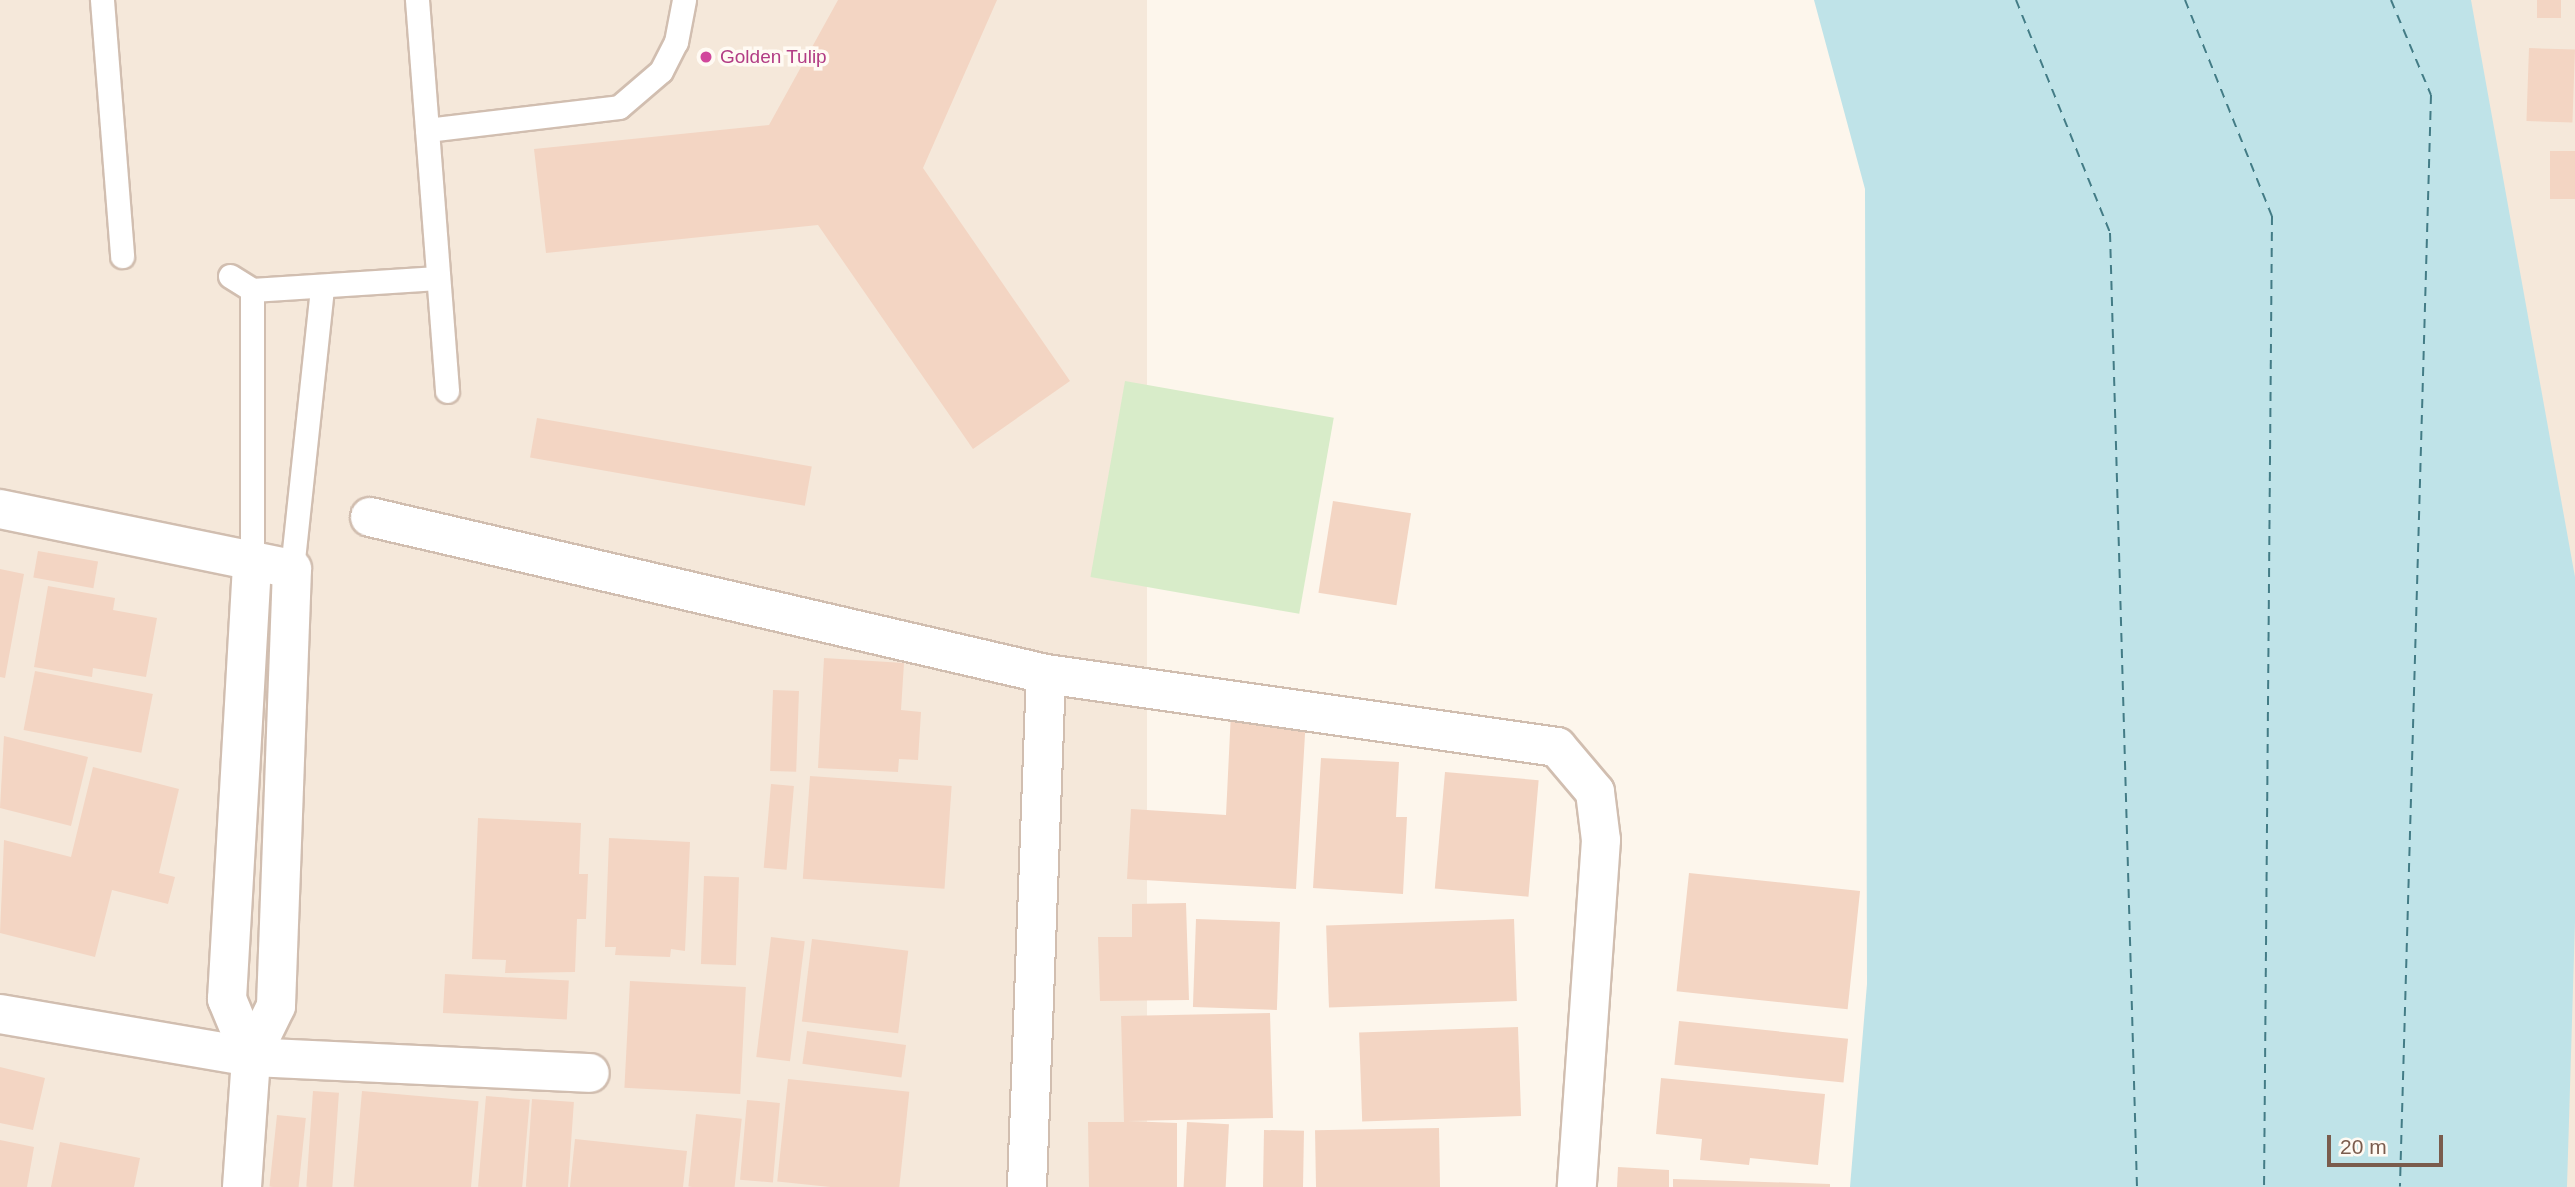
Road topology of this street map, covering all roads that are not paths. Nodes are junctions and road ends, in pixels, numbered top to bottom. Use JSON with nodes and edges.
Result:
{"nodes":[{"id":1,"x":102,"y":0,"type":"edge"},
{"id":2,"x":417,"y":0,"type":"edge"},
{"id":3,"x":684,"y":0,"type":"edge"},
{"id":4,"x":427,"y":130,"type":"junction"},
{"id":5,"x":122,"y":257,"type":"dead end"},
{"id":6,"x":230,"y":276,"type":"dead end"},
{"id":7,"x":438,"y":278,"type":"junction"},
{"id":8,"x":322,"y":287,"type":"junction"},
{"id":9,"x":252,"y":290,"type":"junction"},
{"id":10,"x":447,"y":391,"type":"dead end"},
{"id":11,"x":0,"y":509,"type":"edge"},
{"id":12,"x":370,"y":517,"type":"dead end"},
{"id":13,"x":252,"y":560,"type":"junction"},
{"id":14,"x":292,"y":569,"type":"junction"},
{"id":15,"x":1046,"y":674,"type":"junction"},
{"id":16,"x":0,"y":1014,"type":"edge"},
{"id":17,"x":251,"y":1057,"type":"junction"},
{"id":18,"x":590,"y":1073,"type":"dead end"},
{"id":19,"x":242,"y":1187,"type":"edge"},
{"id":20,"x":1027,"y":1187,"type":"edge"},
{"id":21,"x":1577,"y":1187,"type":"edge"}],
"edges":[{"from":1,"to":5,"type":"lane"},
{"from":2,"to":4,"type":"lane"},
{"from":3,"to":4,"type":"lane"},
{"from":4,"to":7,"type":"lane"},
{"from":6,"to":9,"type":"lane"},
{"from":7,"to":8,"type":"lane"},
{"from":7,"to":10,"type":"lane"},
{"from":8,"to":9,"type":"lane"},
{"from":8,"to":14,"type":"lane"},
{"from":9,"to":13,"type":"lane"},
{"from":11,"to":13,"type":"street"},
{"from":12,"to":15,"type":"street"},
{"from":13,"to":14,"type":"street"},
{"from":13,"to":17,"type":"street"},
{"from":14,"to":17,"type":"street"},
{"from":15,"to":20,"type":"street"},
{"from":15,"to":21,"type":"street"},
{"from":16,"to":17,"type":"street"},
{"from":17,"to":18,"type":"street"},
{"from":17,"to":19,"type":"street"}]}
